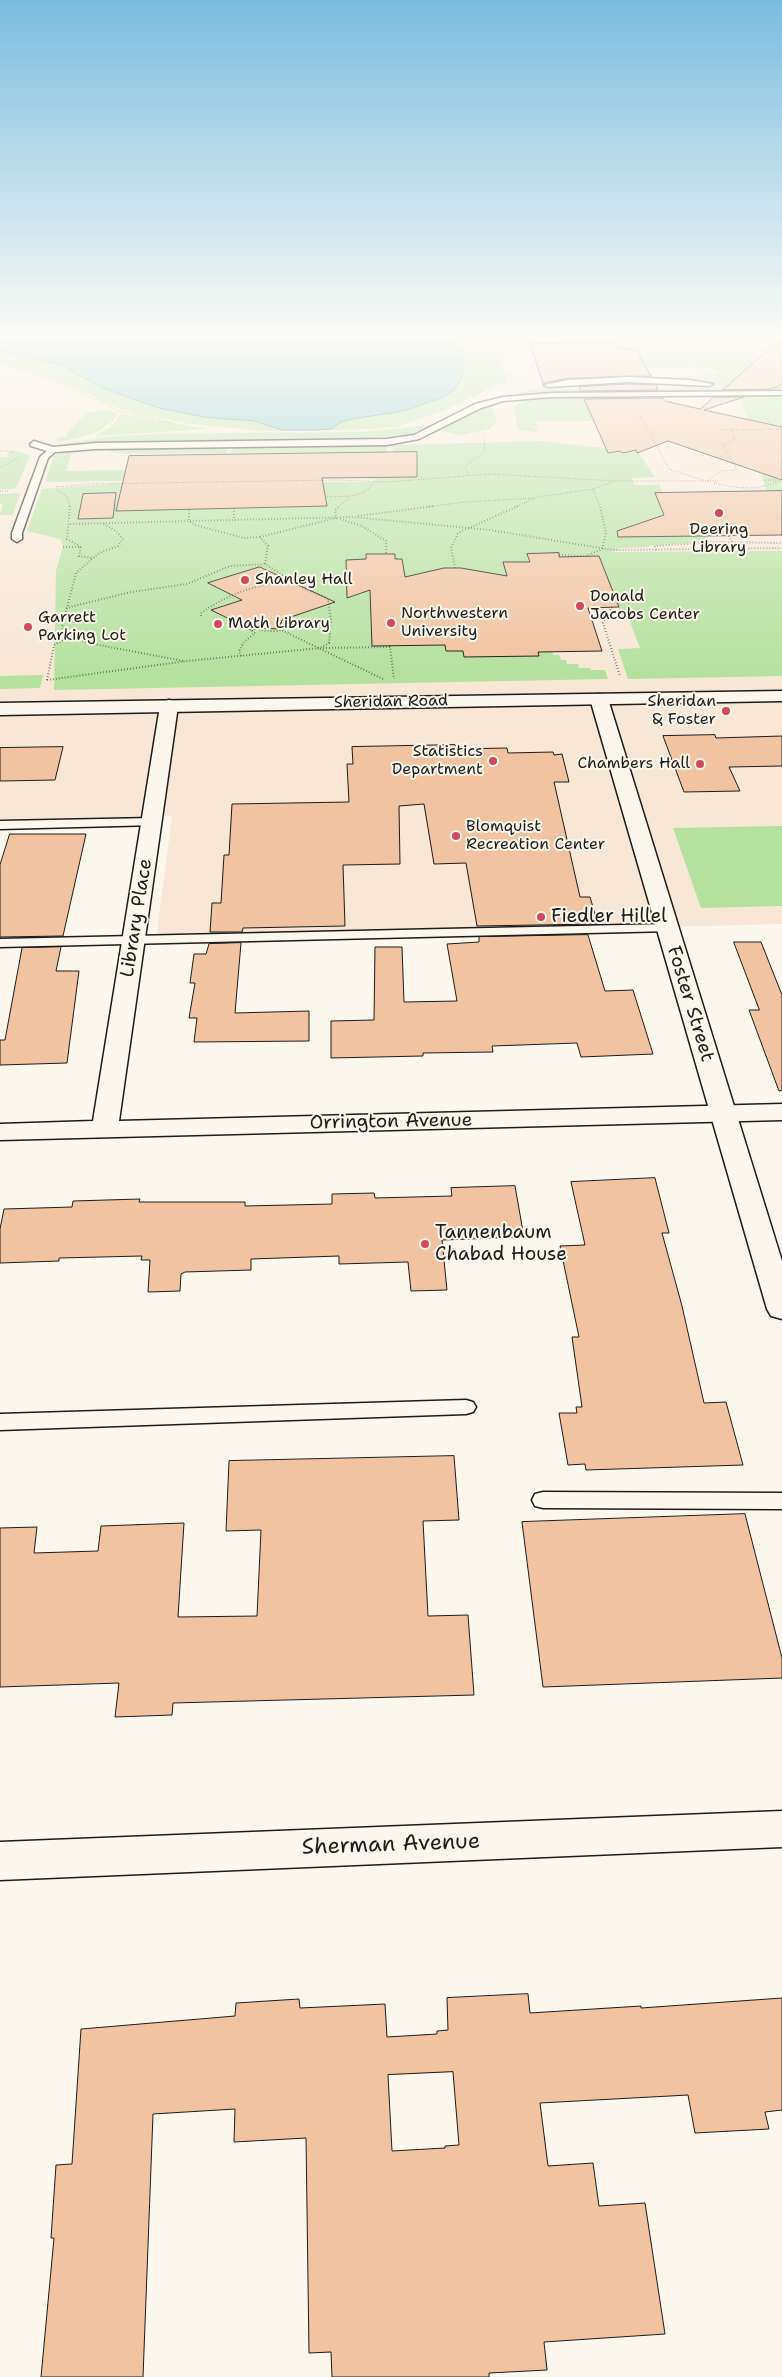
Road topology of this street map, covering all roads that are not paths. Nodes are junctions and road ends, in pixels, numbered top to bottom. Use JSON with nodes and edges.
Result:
{"nodes":[{"id":1,"x":50,"y":449,"type":"edge"},
{"id":2,"x":65,"y":449,"type":"edge"},
{"id":3,"x":54,"y":450,"type":"junction"},
{"id":4,"x":17,"y":539,"type":"dead end"},
{"id":5,"x":782,"y":696,"type":"edge"},
{"id":6,"x":599,"y":699,"type":"junction"},
{"id":7,"x":169,"y":706,"type":"junction"},
{"id":8,"x":0,"y":709,"type":"edge"},
{"id":9,"x":152,"y":822,"type":"junction"},
{"id":10,"x":0,"y":825,"type":"edge"},
{"id":11,"x":667,"y":928,"type":"junction"},
{"id":12,"x":134,"y":940,"type":"junction"},
{"id":13,"x":0,"y":943,"type":"edge"},
{"id":14,"x":782,"y":1112,"type":"edge"},
{"id":15,"x":723,"y":1114,"type":"junction"},
{"id":16,"x":106,"y":1130,"type":"junction"},
{"id":17,"x":0,"y":1132,"type":"edge"},
{"id":18,"x":782,"y":1309,"type":"edge"},
{"id":19,"x":466,"y":1407,"type":"dead end"},
{"id":20,"x":0,"y":1422,"type":"edge"},
{"id":21,"x":544,"y":1500,"type":"dead end"},
{"id":22,"x":782,"y":1501,"type":"edge"},
{"id":23,"x":782,"y":1829,"type":"edge"},
{"id":24,"x":1,"y":1867,"type":"edge"}],
"edges":[{"from":1,"to":3,"type":"lane"},
{"from":2,"to":3,"type":"lane"},
{"from":3,"to":4,"type":"lane"},
{"from":5,"to":6,"type":"street","name":"Sheridan Road"},
{"from":6,"to":7,"type":"street","name":"Sheridan Road"},
{"from":6,"to":11,"type":"street","name":"Foster Street"},
{"from":7,"to":8,"type":"street","name":"Sheridan Road"},
{"from":7,"to":9,"type":"street","name":"Library Place"},
{"from":9,"to":10,"type":"lane"},
{"from":9,"to":12,"type":"street","name":"Library Place"},
{"from":11,"to":12,"type":"lane"},
{"from":11,"to":15,"type":"street","name":"Foster Street"},
{"from":12,"to":13,"type":"lane"},
{"from":12,"to":16,"type":"street","name":"Library Place"},
{"from":14,"to":15,"type":"street","name":"Orrington Avenue"},
{"from":15,"to":16,"type":"street","name":"Orrington Avenue"},
{"from":15,"to":18,"type":"street","name":"Foster Street"},
{"from":16,"to":17,"type":"street","name":"Orrington Avenue"},
{"from":19,"to":20,"type":"lane"},
{"from":21,"to":22,"type":"lane"},
{"from":23,"to":24,"type":"street","name":"Sherman Avenue"}]}
